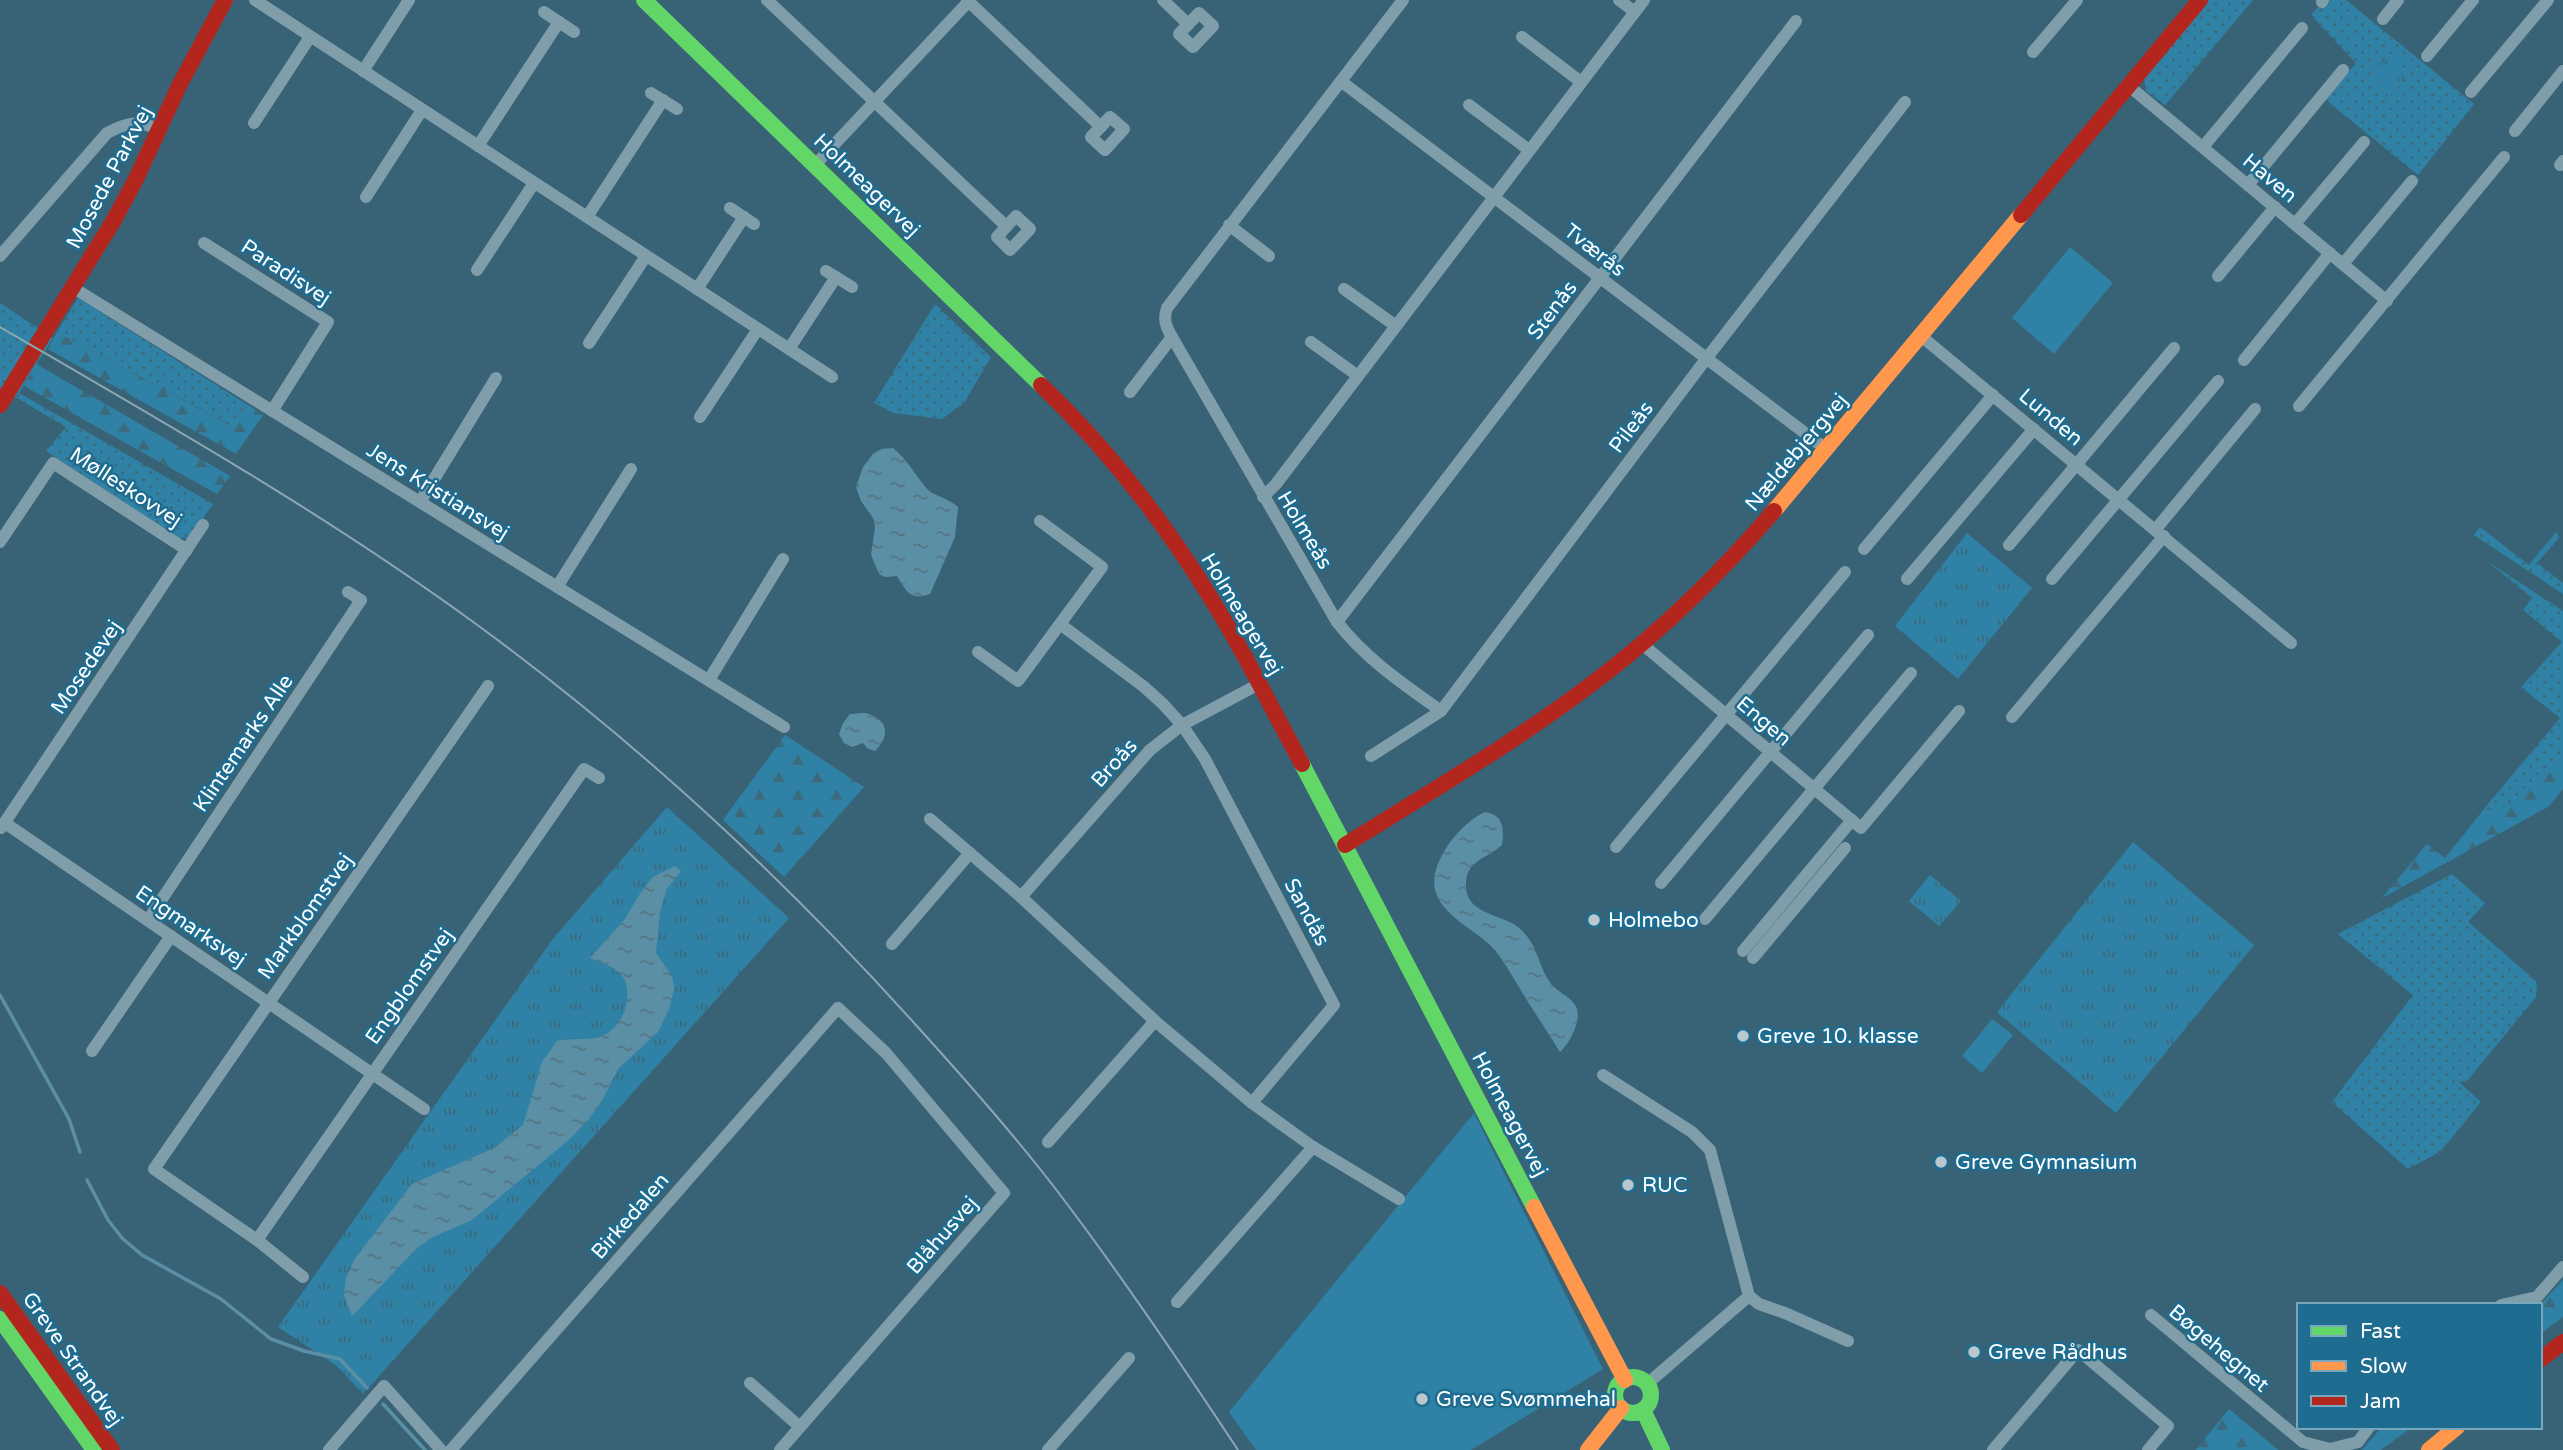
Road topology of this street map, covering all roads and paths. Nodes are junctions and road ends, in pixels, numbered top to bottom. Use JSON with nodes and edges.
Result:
{"nodes":[{"id":1,"x":225,"y":0,"type":"edge"},
{"id":2,"x":255,"y":0,"type":"edge"},
{"id":3,"x":409,"y":0,"type":"edge"},
{"id":4,"x":644,"y":0,"type":"edge"},
{"id":5,"x":767,"y":0,"type":"edge"},
{"id":6,"x":1163,"y":0,"type":"edge"},
{"id":7,"x":1403,"y":0,"type":"edge"},
{"id":8,"x":1619,"y":0,"type":"edge"},
{"id":9,"x":1644,"y":0,"type":"edge"},
{"id":10,"x":2077,"y":0,"type":"edge"},
{"id":11,"x":2200,"y":0,"type":"edge"},
{"id":12,"x":2398,"y":0,"type":"edge"},
{"id":13,"x":2473,"y":0,"type":"edge"},
{"id":14,"x":2548,"y":0,"type":"edge"},
{"id":15,"x":968,"y":1,"type":"edge"},
{"id":16,"x":544,"y":12,"type":"dead end"},
{"id":17,"x":1635,"y":12,"type":"junction"},
{"id":18,"x":2383,"y":19,"type":"dead end"},
{"id":19,"x":1796,"y":21,"type":"dead end"},
{"id":20,"x":559,"y":22,"type":"junction"},
{"id":21,"x":1188,"y":24,"type":"dead end"},
{"id":22,"x":2302,"y":29,"type":"dead end"},
{"id":23,"x":574,"y":32,"type":"dead end"},
{"id":24,"x":310,"y":37,"type":"junction"},
{"id":25,"x":1522,"y":37,"type":"dead end"},
{"id":26,"x":2033,"y":52,"type":"dead end"},
{"id":27,"x":2427,"y":56,"type":"dead end"},
{"id":28,"x":2343,"y":70,"type":"dead end"},
{"id":29,"x":363,"y":71,"type":"junction"},
{"id":30,"x":2563,"y":71,"type":"edge"},
{"id":31,"x":1342,"y":82,"type":"junction"},
{"id":32,"x":1581,"y":82,"type":"junction"},
{"id":33,"x":2129,"y":86,"type":"junction"},
{"id":34,"x":2471,"y":92,"type":"dead end"},
{"id":35,"x":874,"y":102,"type":"junction"},
{"id":36,"x":1905,"y":102,"type":"dead end"},
{"id":37,"x":1469,"y":105,"type":"dead end"},
{"id":38,"x":677,"y":109,"type":"dead end"},
{"id":39,"x":422,"y":110,"type":"junction"},
{"id":40,"x":254,"y":123,"type":"dead end"},
{"id":41,"x":1101,"y":127,"type":"dead end"},
{"id":42,"x":160,"y":129,"type":"junction"},
{"id":43,"x":2515,"y":131,"type":"dead end"},
{"id":44,"x":2364,"y":142,"type":"dead end"},
{"id":45,"x":478,"y":146,"type":"junction"},
{"id":46,"x":2203,"y":147,"type":"junction"},
{"id":47,"x":1529,"y":150,"type":"junction"},
{"id":48,"x":2504,"y":157,"type":"dead end"},
{"id":49,"x":815,"y":164,"type":"junction"},
{"id":50,"x":2412,"y":181,"type":"dead end"},
{"id":51,"x":534,"y":183,"type":"junction"},
{"id":52,"x":2248,"y":185,"type":"junction"},
{"id":53,"x":1494,"y":196,"type":"junction"},
{"id":54,"x":366,"y":197,"type":"dead end"},
{"id":55,"x":2275,"y":207,"type":"junction"},
{"id":56,"x":730,"y":208,"type":"dead end"},
{"id":57,"x":587,"y":217,"type":"junction"},
{"id":58,"x":2295,"y":224,"type":"junction"},
{"id":59,"x":1229,"y":225,"type":"junction"},
{"id":60,"x":1006,"y":226,"type":"dead end"},
{"id":61,"x":204,"y":243,"type":"dead end"},
{"id":62,"x":2330,"y":253,"type":"junction"},
{"id":63,"x":0,"y":256,"type":"edge"},
{"id":64,"x":646,"y":256,"type":"junction"},
{"id":65,"x":1269,"y":256,"type":"dead end"},
{"id":66,"x":2343,"y":264,"type":"junction"},
{"id":67,"x":477,"y":270,"type":"dead end"},
{"id":68,"x":2218,"y":276,"type":"dead end"},
{"id":69,"x":1601,"y":279,"type":"junction"},
{"id":70,"x":72,"y":287,"type":"junction"},
{"id":71,"x":852,"y":287,"type":"dead end"},
{"id":72,"x":697,"y":289,"type":"junction"},
{"id":73,"x":1344,"y":289,"type":"dead end"},
{"id":74,"x":2387,"y":301,"type":"junction"},
{"id":75,"x":1396,"y":326,"type":"junction"},
{"id":76,"x":758,"y":329,"type":"junction"},
{"id":77,"x":1921,"y":336,"type":"junction"},
{"id":78,"x":1171,"y":337,"type":"junction"},
{"id":79,"x":1311,"y":342,"type":"dead end"},
{"id":80,"x":589,"y":343,"type":"dead end"},
{"id":81,"x":2174,"y":348,"type":"dead end"},
{"id":82,"x":789,"y":349,"type":"junction"},
{"id":83,"x":1706,"y":359,"type":"junction"},
{"id":84,"x":2244,"y":360,"type":"dead end"},
{"id":85,"x":1358,"y":376,"type":"junction"},
{"id":86,"x":832,"y":377,"type":"dead end"},
{"id":87,"x":496,"y":378,"type":"dead end"},
{"id":88,"x":2218,"y":382,"type":"dead end"},
{"id":89,"x":1130,"y":392,"type":"dead end"},
{"id":90,"x":1993,"y":395,"type":"junction"},
{"id":91,"x":0,"y":405,"type":"edge"},
{"id":92,"x":2300,"y":406,"type":"dead end"},
{"id":93,"x":2255,"y":409,"type":"dead end"},
{"id":94,"x":272,"y":411,"type":"junction"},
{"id":95,"x":700,"y":418,"type":"dead end"},
{"id":96,"x":2034,"y":429,"type":"junction"},
{"id":97,"x":1826,"y":449,"type":"junction"},
{"id":98,"x":2077,"y":464,"type":"junction"},
{"id":99,"x":631,"y":469,"type":"dead end"},
{"id":100,"x":1263,"y":497,"type":"junction"},
{"id":101,"x":2119,"y":499,"type":"junction"},
{"id":102,"x":420,"y":502,"type":"junction"},
{"id":103,"x":1040,"y":521,"type":"dead end"},
{"id":104,"x":203,"y":526,"type":"dead end"},
{"id":105,"x":2160,"y":532,"type":"junction"},
{"id":106,"x":0,"y":542,"type":"edge"},
{"id":107,"x":2010,"y":545,"type":"dead end"},
{"id":108,"x":1864,"y":549,"type":"dead end"},
{"id":109,"x":187,"y":550,"type":"junction"},
{"id":110,"x":783,"y":559,"type":"dead end"},
{"id":111,"x":1845,"y":572,"type":"dead end"},
{"id":112,"x":1907,"y":579,"type":"dead end"},
{"id":113,"x":2052,"y":579,"type":"dead end"},
{"id":114,"x":557,"y":587,"type":"junction"},
{"id":115,"x":348,"y":592,"type":"dead end"},
{"id":116,"x":1337,"y":622,"type":"junction"},
{"id":117,"x":1060,"y":624,"type":"junction"},
{"id":118,"x":1868,"y":635,"type":"dead end"},
{"id":119,"x":2291,"y":643,"type":"dead end"},
{"id":120,"x":1642,"y":644,"type":"junction"},
{"id":121,"x":978,"y":652,"type":"dead end"},
{"id":122,"x":1911,"y":673,"type":"dead end"},
{"id":123,"x":709,"y":680,"type":"junction"},
{"id":124,"x":1259,"y":684,"type":"junction"},
{"id":125,"x":488,"y":686,"type":"dead end"},
{"id":126,"x":1441,"y":711,"type":"junction"},
{"id":127,"x":1958,"y":711,"type":"dead end"},
{"id":128,"x":1726,"y":715,"type":"junction"},
{"id":129,"x":2012,"y":718,"type":"dead end"},
{"id":130,"x":1182,"y":725,"type":"junction"},
{"id":131,"x":784,"y":727,"type":"dead end"},
{"id":132,"x":1770,"y":752,"type":"junction"},
{"id":133,"x":1371,"y":756,"type":"dead end"},
{"id":134,"x":599,"y":778,"type":"dead end"},
{"id":135,"x":1814,"y":789,"type":"junction"},
{"id":136,"x":930,"y":819,"type":"dead end"},
{"id":137,"x":1856,"y":824,"type":"junction"},
{"id":138,"x":2,"y":826,"type":"edge"},
{"id":139,"x":1345,"y":845,"type":"junction"},
{"id":140,"x":1616,"y":847,"type":"dead end"},
{"id":141,"x":1845,"y":848,"type":"dead end"},
{"id":142,"x":970,"y":853,"type":"junction"},
{"id":143,"x":1661,"y":883,"type":"dead end"},
{"id":144,"x":1021,"y":898,"type":"junction"},
{"id":145,"x":1705,"y":919,"type":"dead end"},
{"id":146,"x":148,"y":920,"type":"junction"},
{"id":147,"x":171,"y":936,"type":"junction"},
{"id":148,"x":892,"y":944,"type":"dead end"},
{"id":149,"x":269,"y":1002,"type":"junction"},
{"id":150,"x":838,"y":1008,"type":"joint"},
{"id":151,"x":1155,"y":1021,"type":"junction"},
{"id":152,"x":92,"y":1051,"type":"dead end"},
{"id":153,"x":372,"y":1073,"type":"junction"},
{"id":154,"x":1603,"y":1075,"type":"dead end"},
{"id":155,"x":1252,"y":1103,"type":"junction"},
{"id":156,"x":424,"y":1108,"type":"dead end"},
{"id":157,"x":1048,"y":1142,"type":"dead end"},
{"id":158,"x":1313,"y":1147,"type":"junction"},
{"id":159,"x":1399,"y":1199,"type":"dead end"},
{"id":160,"x":257,"y":1240,"type":"junction"},
{"id":161,"x":2563,"y":1267,"type":"edge"},
{"id":162,"x":303,"y":1277,"type":"dead end"},
{"id":163,"x":0,"y":1293,"type":"edge"},
{"id":164,"x":1749,"y":1296,"type":"junction"},
{"id":165,"x":1177,"y":1302,"type":"dead end"},
{"id":166,"x":2510,"y":1303,"type":"edge"},
{"id":167,"x":2151,"y":1315,"type":"dead end"},
{"id":168,"x":0,"y":1319,"type":"edge"},
{"id":169,"x":1848,"y":1341,"type":"dead end"},
{"id":170,"x":2563,"y":1342,"type":"edge"},
{"id":171,"x":2563,"y":1353,"type":"edge"},
{"id":172,"x":1129,"y":1358,"type":"dead end"},
{"id":173,"x":2542,"y":1358,"type":"edge"},
{"id":174,"x":2542,"y":1367,"type":"edge"},
{"id":175,"x":1625,"y":1380,"type":"junction"},
{"id":176,"x":750,"y":1383,"type":"dead end"},
{"id":177,"x":1647,"y":1384,"type":"junction"},
{"id":178,"x":1621,"y":1408,"type":"junction"},
{"id":179,"x":1643,"y":1410,"type":"junction"},
{"id":180,"x":800,"y":1427,"type":"junction"},
{"id":181,"x":2368,"y":1429,"type":"edge"},
{"id":182,"x":2455,"y":1429,"type":"edge"},
{"id":183,"x":94,"y":1450,"type":"edge"},
{"id":184,"x":112,"y":1450,"type":"edge"},
{"id":185,"x":329,"y":1450,"type":"edge"},
{"id":186,"x":441,"y":1450,"type":"edge"},
{"id":187,"x":452,"y":1450,"type":"edge"},
{"id":188,"x":780,"y":1450,"type":"edge"},
{"id":189,"x":1048,"y":1450,"type":"edge"},
{"id":190,"x":1588,"y":1450,"type":"edge"},
{"id":191,"x":1662,"y":1450,"type":"edge"},
{"id":192,"x":1993,"y":1450,"type":"edge"},
{"id":193,"x":2148,"y":1450,"type":"edge"},
{"id":194,"x":2429,"y":1450,"type":"edge"}],
"edges":[{"from":1,"to":42,"type":"street","name":"Mosede Parkvej"},
{"from":2,"to":24,"type":"street"},
{"from":3,"to":29,"type":"street"},
{"from":4,"to":49,"type":"street","name":"Holmeagervej"},
{"from":5,"to":35,"type":"street"},
{"from":6,"to":21,"type":"street"},
{"from":7,"to":31,"type":"street","name":"Holmeås"},
{"from":8,"to":17,"type":"street"},
{"from":9,"to":17,"type":"street"},
{"from":10,"to":26,"type":"street"},
{"from":11,"to":33,"type":"street","name":"Nældebjergvej"},
{"from":12,"to":18,"type":"street"},
{"from":13,"to":27,"type":"street"},
{"from":14,"to":34,"type":"street"},
{"from":15,"to":35,"type":"street"},
{"from":15,"to":41,"type":"street"},
{"from":16,"to":20,"type":"street"},
{"from":17,"to":32,"type":"street"},
{"from":19,"to":69,"type":"street","name":"Stenås"},
{"from":20,"to":23,"type":"street"},
{"from":20,"to":45,"type":"street"},
{"from":22,"to":46,"type":"street"},
{"from":24,"to":29,"type":"street"},
{"from":24,"to":40,"type":"street"},
{"from":25,"to":32,"type":"street"},
{"from":28,"to":52,"type":"street"},
{"from":29,"to":39,"type":"street"},
{"from":30,"to":43,"type":"street"},
{"from":31,"to":53,"type":"street","name":"Tværås"},
{"from":31,"to":59,"type":"street","name":"Holmeås"},
{"from":32,"to":47,"type":"street"},
{"from":33,"to":46,"type":"street","name":"Haven"},
{"from":33,"to":77,"type":"street","name":"Nældebjergvej"},
{"from":35,"to":49,"type":"street"},
{"from":35,"to":60,"type":"street"},
{"from":36,"to":83,"type":"street","name":"Pileås"},
{"from":37,"to":47,"type":"street"},
{"from":38,"to":57,"type":"street"},
{"from":39,"to":45,"type":"street"},
{"from":39,"to":54,"type":"street"},
{"from":42,"to":63,"type":"street"},
{"from":42,"to":70,"type":"street","name":"Mosede Parkvej"},
{"from":44,"to":58,"type":"street"},
{"from":45,"to":51,"type":"street"},
{"from":46,"to":52,"type":"street","name":"Haven"},
{"from":47,"to":53,"type":"street"},
{"from":48,"to":74,"type":"street"},
{"from":49,"to":124,"type":"street","name":"Holmeagervej"},
{"from":50,"to":66,"type":"street"},
{"from":51,"to":57,"type":"street"},
{"from":51,"to":67,"type":"street"},
{"from":52,"to":55,"type":"street","name":"Haven"},
{"from":53,"to":69,"type":"street","name":"Tværås"},
{"from":53,"to":75,"type":"street"},
{"from":55,"to":58,"type":"street","name":"Haven"},
{"from":55,"to":68,"type":"street"},
{"from":56,"to":72,"type":"street"},
{"from":57,"to":64,"type":"street"},
{"from":58,"to":62,"type":"street","name":"Haven"},
{"from":59,"to":65,"type":"street"},
{"from":59,"to":78,"type":"street","name":"Holmeås"},
{"from":61,"to":94,"type":"street","name":"Paradisvej"},
{"from":62,"to":66,"type":"street","name":"Haven"},
{"from":62,"to":84,"type":"street"},
{"from":64,"to":72,"type":"street"},
{"from":64,"to":80,"type":"street"},
{"from":66,"to":74,"type":"street","name":"Haven"},
{"from":69,"to":83,"type":"street","name":"Tværås"},
{"from":69,"to":116,"type":"street","name":"Stenås"},
{"from":70,"to":91,"type":"street","name":"Mosede Parkvej"},
{"from":70,"to":94,"type":"street","name":"Jens Kristiansvej"},
{"from":71,"to":82,"type":"street"},
{"from":72,"to":76,"type":"street"},
{"from":73,"to":75,"type":"street"},
{"from":74,"to":92,"type":"street"},
{"from":75,"to":85,"type":"street"},
{"from":76,"to":82,"type":"street"},
{"from":76,"to":95,"type":"street"},
{"from":77,"to":90,"type":"street","name":"Lunden"},
{"from":77,"to":97,"type":"street","name":"Nældebjergvej"},
{"from":78,"to":89,"type":"street"},
{"from":78,"to":100,"type":"street","name":"Holmeås"},
{"from":79,"to":85,"type":"street"},
{"from":81,"to":98,"type":"street"},
{"from":82,"to":86,"type":"street"},
{"from":83,"to":97,"type":"street","name":"Tværås"},
{"from":83,"to":126,"type":"street","name":"Pileås"},
{"from":85,"to":100,"type":"street"},
{"from":87,"to":102,"type":"street"},
{"from":88,"to":101,"type":"street"},
{"from":90,"to":96,"type":"street","name":"Lunden"},
{"from":90,"to":108,"type":"street"},
{"from":93,"to":105,"type":"street"},
{"from":94,"to":102,"type":"street","name":"Jens Kristiansvej"},
{"from":96,"to":98,"type":"street","name":"Lunden"},
{"from":96,"to":112,"type":"street"},
{"from":97,"to":120,"type":"street","name":"Nældebjergvej"},
{"from":98,"to":101,"type":"street","name":"Lunden"},
{"from":98,"to":107,"type":"street"},
{"from":99,"to":114,"type":"street"},
{"from":100,"to":116,"type":"street","name":"Holmeås"},
{"from":101,"to":105,"type":"street","name":"Lunden"},
{"from":101,"to":113,"type":"street"},
{"from":102,"to":114,"type":"street","name":"Jens Kristiansvej"},
{"from":103,"to":117,"type":"street"},
{"from":104,"to":109,"type":"street","name":"Mosedevej"},
{"from":105,"to":119,"type":"street","name":"Lunden"},
{"from":105,"to":129,"type":"street"},
{"from":106,"to":109,"type":"street","name":"Mølleskovvej"},
{"from":109,"to":138,"type":"street","name":"Mosedevej"},
{"from":110,"to":123,"type":"street"},
{"from":111,"to":128,"type":"street"},
{"from":114,"to":123,"type":"street","name":"Jens Kristiansvej"},
{"from":115,"to":146,"type":"street","name":"Klintemarks Alle"},
{"from":116,"to":126,"type":"street","name":"Holmeås"},
{"from":117,"to":121,"type":"street"},
{"from":117,"to":130,"type":"street"},
{"from":118,"to":132,"type":"street"},
{"from":120,"to":128,"type":"street","name":"Engen"},
{"from":120,"to":139,"type":"street","name":"Nældebjergvej"},
{"from":122,"to":135,"type":"street"},
{"from":123,"to":131,"type":"street","name":"Jens Kristiansvej"},
{"from":124,"to":130,"type":"street","name":"Broås"},
{"from":124,"to":139,"type":"street","name":"Holmeagervej"},
{"from":125,"to":149,"type":"street","name":"Markblomstvej"},
{"from":126,"to":133,"type":"street","name":"Pileås"},
{"from":127,"to":137,"type":"street"},
{"from":128,"to":132,"type":"street","name":"Engen"},
{"from":128,"to":140,"type":"street"},
{"from":130,"to":144,"type":"street","name":"Broås"},
{"from":130,"to":155,"type":"street","name":"Sandås"},
{"from":132,"to":135,"type":"street","name":"Engen"},
{"from":132,"to":143,"type":"street"},
{"from":134,"to":153,"type":"street","name":"Engblomstvej"},
{"from":135,"to":137,"type":"street","name":"Engen"},
{"from":135,"to":145,"type":"street"},
{"from":136,"to":142,"type":"street"},
{"from":137,"to":141,"type":"street"},
{"from":138,"to":146,"type":"street","name":"Engmarksvej"},
{"from":139,"to":175,"type":"street","name":"Holmeagervej"},
{"from":142,"to":144,"type":"street"},
{"from":142,"to":148,"type":"street"},
{"from":144,"to":151,"type":"street"},
{"from":146,"to":147,"type":"street","name":"Engmarksvej"},
{"from":147,"to":149,"type":"street","name":"Engmarksvej"},
{"from":147,"to":152,"type":"street"},
{"from":149,"to":153,"type":"street","name":"Engmarksvej"},
{"from":149,"to":160,"type":"street","name":"Markblomstvej"},
{"from":150,"to":180,"type":"street","name":"Blåhusvej"},
{"from":150,"to":187,"type":"street","name":"Birkedalen"},
{"from":151,"to":155,"type":"street"},
{"from":151,"to":157,"type":"street"},
{"from":153,"to":156,"type":"street","name":"Engmarksvej"},
{"from":153,"to":160,"type":"street","name":"Engblomstvej"},
{"from":154,"to":164,"type":"street"},
{"from":155,"to":158,"type":"street"},
{"from":158,"to":159,"type":"street"},
{"from":158,"to":165,"type":"street"},
{"from":160,"to":162,"type":"street"},
{"from":161,"to":166,"type":"street"},
{"from":163,"to":184,"type":"street","name":"Greve Strandvej"},
{"from":164,"to":169,"type":"street"},
{"from":164,"to":177,"type":"street"},
{"from":167,"to":181,"type":"street","name":"Bøgehegnet"},
{"from":168,"to":183,"type":"street","name":"Greve Strandvej"},
{"from":170,"to":173,"type":"street"},
{"from":171,"to":174,"type":"street"},
{"from":172,"to":189,"type":"street"},
{"from":175,"to":177,"type":"street"},
{"from":175,"to":178,"type":"street"},
{"from":176,"to":180,"type":"street"},
{"from":177,"to":179,"type":"street"},
{"from":178,"to":179,"type":"street"},
{"from":178,"to":190,"type":"street"},
{"from":179,"to":191,"type":"street"},
{"from":180,"to":188,"type":"street","name":"Blåhusvej"},
{"from":182,"to":194,"type":"street"},
{"from":185,"to":186,"type":"street"},
{"from":192,"to":193,"type":"street"}]}
